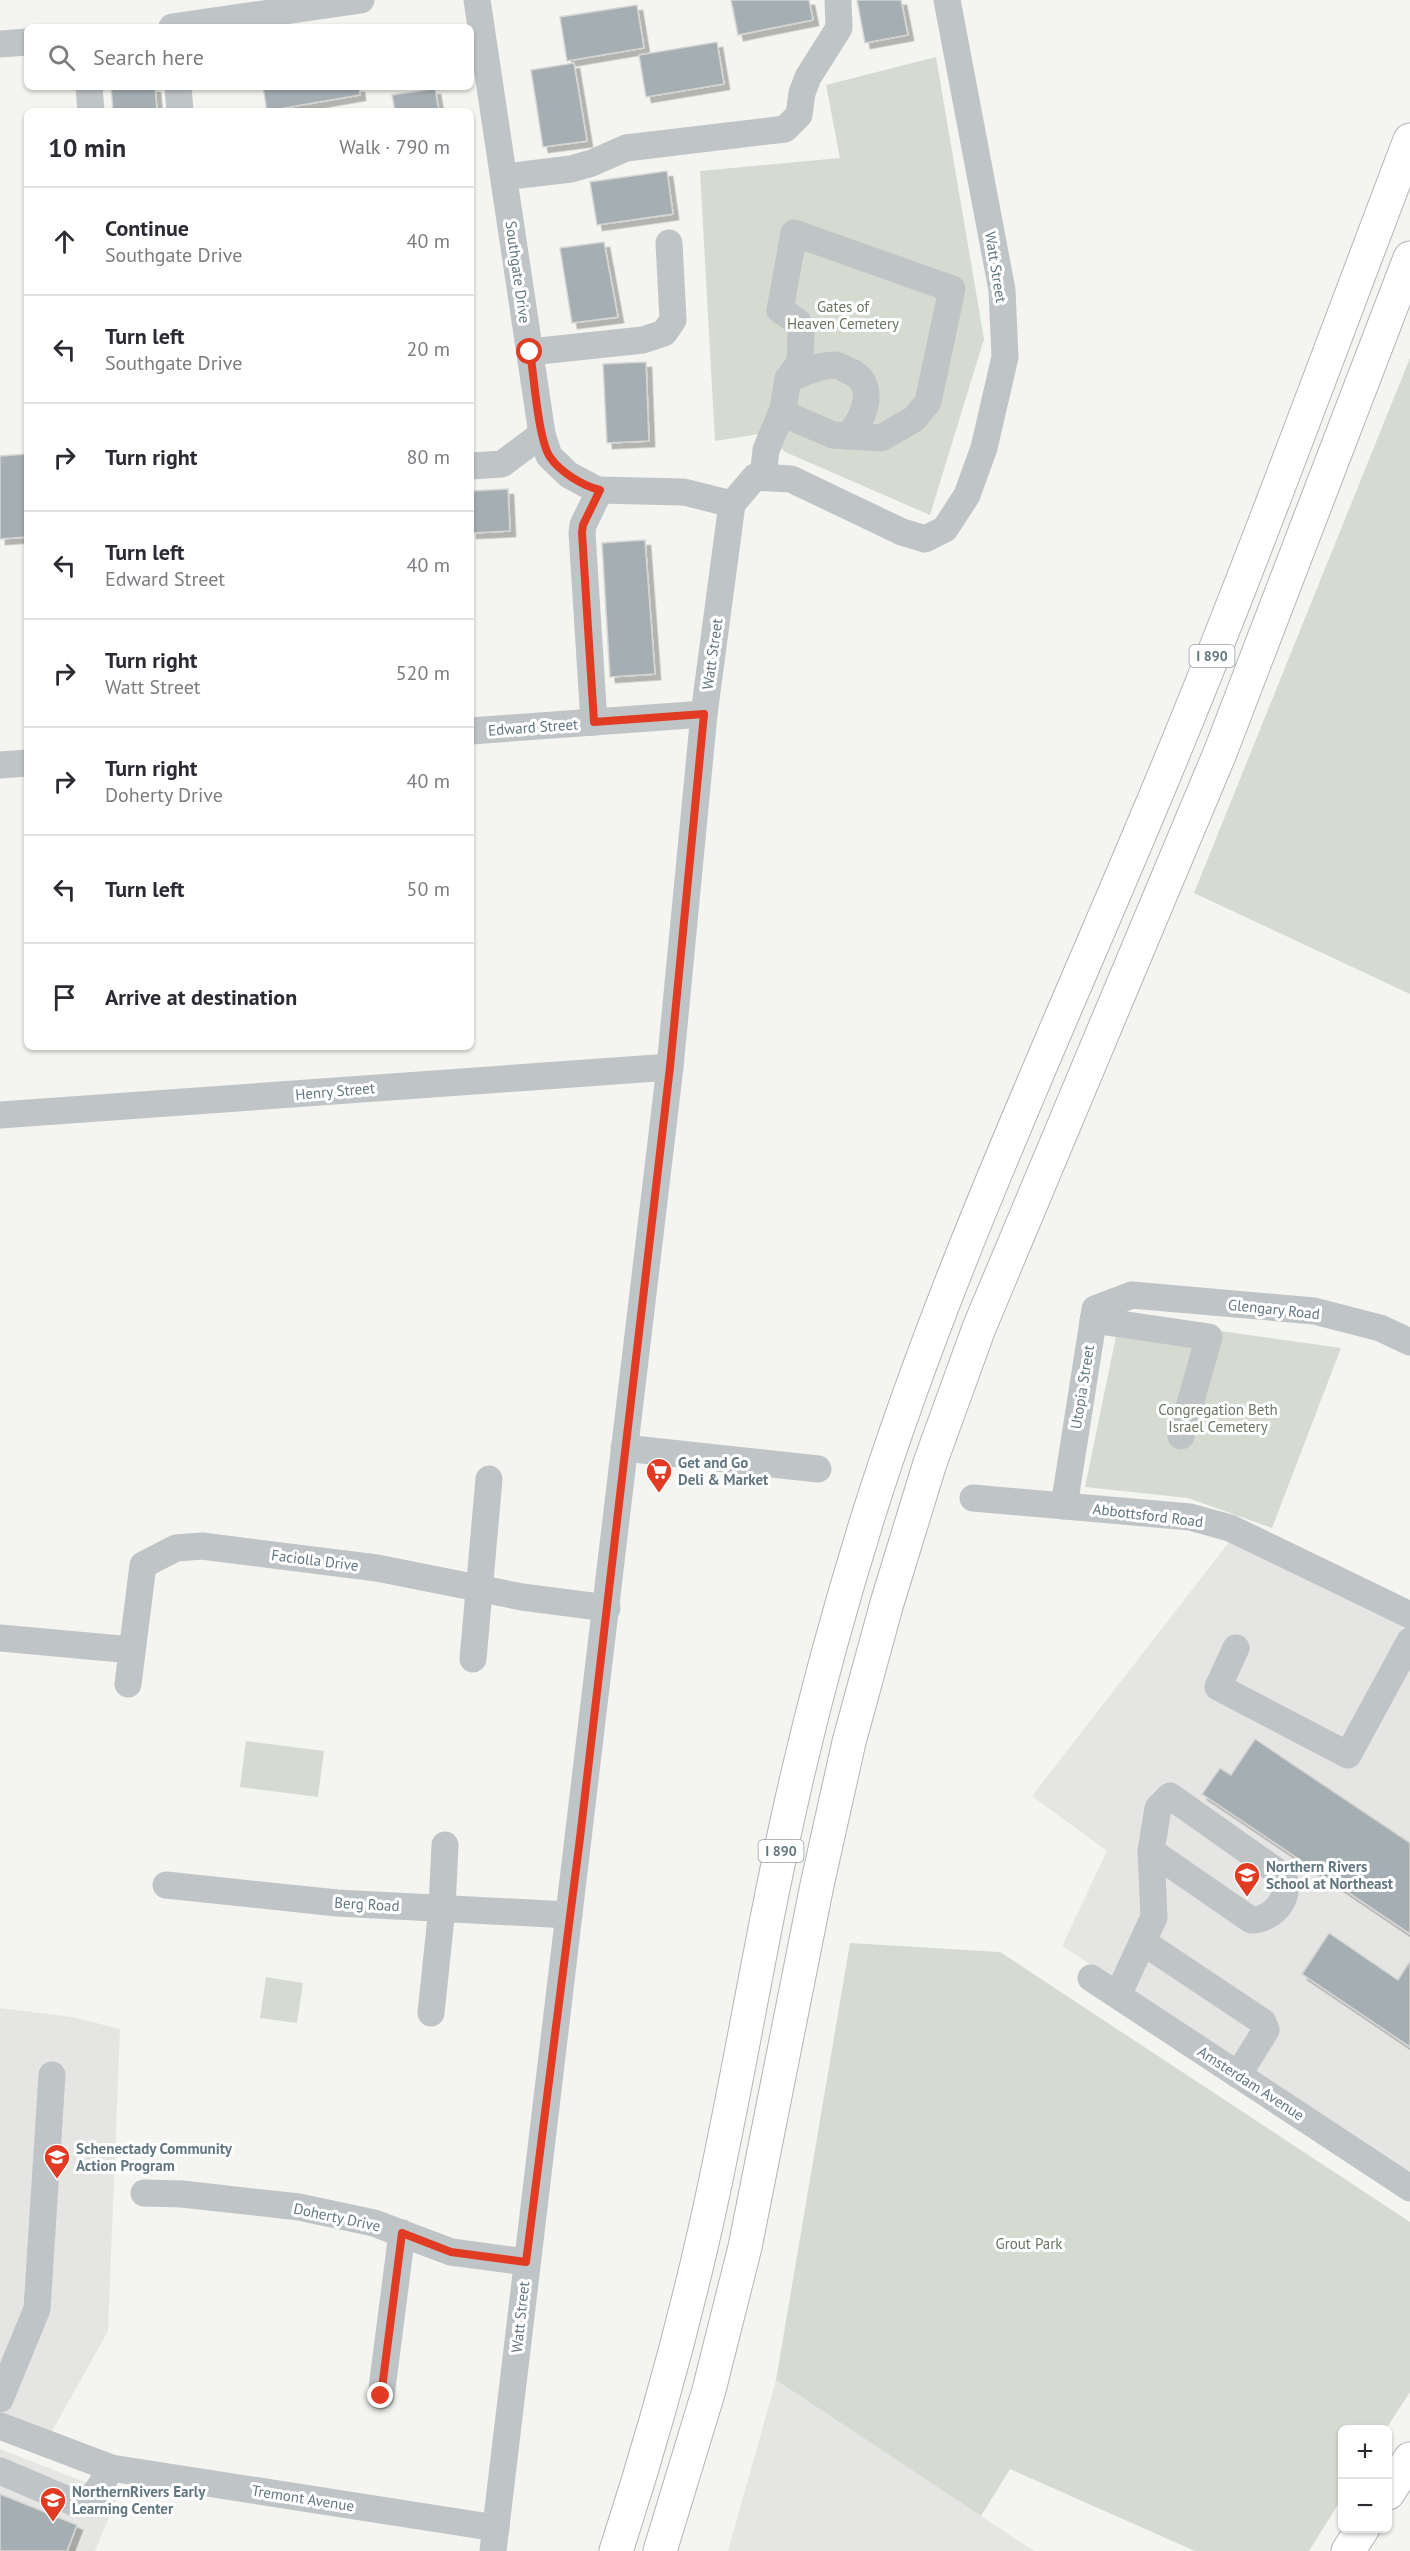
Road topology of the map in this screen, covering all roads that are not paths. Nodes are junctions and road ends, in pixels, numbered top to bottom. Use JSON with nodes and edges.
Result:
{"nodes":[{"id":1,"x":477,"y":0,"type":"edge"},
{"id":2,"x":838,"y":0,"type":"edge"},
{"id":3,"x":946,"y":0,"type":"edge"},
{"id":4,"x":350,"y":1,"type":"edge"},
{"id":5,"x":193,"y":24,"type":"edge"},
{"id":6,"x":24,"y":42,"type":"edge"},
{"id":7,"x":0,"y":44,"type":"edge"},
{"id":8,"x":89,"y":90,"type":"edge"},
{"id":9,"x":178,"y":90,"type":"edge"},
{"id":10,"x":91,"y":108,"type":"edge"},
{"id":11,"x":180,"y":108,"type":"edge"},
{"id":12,"x":1410,"y":140,"type":"edge"},
{"id":13,"x":504,"y":177,"type":"junction"},
{"id":14,"x":669,"y":243,"type":"dead end"},
{"id":15,"x":1410,"y":258,"type":"edge"},
{"id":16,"x":530,"y":352,"type":"junction"},
{"id":17,"x":788,"y":379,"type":"junction"},
{"id":18,"x":782,"y":414,"type":"junction"},
{"id":19,"x":542,"y":434,"type":"junction"},
{"id":20,"x":848,"y":436,"type":"junction"},
{"id":21,"x":474,"y":466,"type":"edge"},
{"id":22,"x":763,"y":477,"type":"junction"},
{"id":23,"x":600,"y":490,"type":"junction"},
{"id":24,"x":732,"y":504,"type":"junction"},
{"id":25,"x":704,"y":714,"type":"junction"},
{"id":26,"x":594,"y":722,"type":"junction"},
{"id":27,"x":474,"y":731,"type":"edge"},
{"id":28,"x":24,"y":763,"type":"edge"},
{"id":29,"x":0,"y":765,"type":"edge"},
{"id":30,"x":670,"y":1067,"type":"junction"},
{"id":31,"x":0,"y":1115,"type":"edge"},
{"id":32,"x":1093,"y":1320,"type":"junction"},
{"id":33,"x":1410,"y":1342,"type":"edge"},
{"id":34,"x":1181,"y":1436,"type":"dead end"},
{"id":35,"x":624,"y":1448,"type":"junction"},
{"id":36,"x":818,"y":1469,"type":"dead end"},
{"id":37,"x":489,"y":1479,"type":"dead end"},
{"id":38,"x":973,"y":1498,"type":"dead end"},
{"id":39,"x":1064,"y":1506,"type":"junction"},
{"id":40,"x":480,"y":1589,"type":"junction"},
{"id":41,"x":607,"y":1608,"type":"junction"},
{"id":42,"x":1410,"y":1615,"type":"edge"},
{"id":43,"x":0,"y":1638,"type":"edge"},
{"id":44,"x":1410,"y":1641,"type":"edge"},
{"id":45,"x":1236,"y":1648,"type":"dead end"},
{"id":46,"x":132,"y":1650,"type":"junction"},
{"id":47,"x":473,"y":1659,"type":"dead end"},
{"id":48,"x":128,"y":1684,"type":"dead end"},
{"id":49,"x":445,"y":1845,"type":"dead end"},
{"id":50,"x":1151,"y":1851,"type":"junction"},
{"id":51,"x":166,"y":1885,"type":"dead end"},
{"id":52,"x":442,"y":1908,"type":"junction"},
{"id":53,"x":569,"y":1915,"type":"junction"},
{"id":54,"x":1143,"y":1942,"type":"junction"},
{"id":55,"x":1091,"y":1978,"type":"dead end"},
{"id":56,"x":1118,"y":1995,"type":"junction"},
{"id":57,"x":431,"y":2013,"type":"dead end"},
{"id":58,"x":52,"y":2075,"type":"dead end"},
{"id":59,"x":1238,"y":2075,"type":"junction"},
{"id":60,"x":1410,"y":2188,"type":"edge"},
{"id":61,"x":144,"y":2193,"type":"dead end"},
{"id":62,"x":402,"y":2233,"type":"junction"},
{"id":63,"x":526,"y":2262,"type":"junction"},
{"id":64,"x":381,"y":2396,"type":"dead end"},
{"id":65,"x":0,"y":2399,"type":"edge"},
{"id":66,"x":0,"y":2426,"type":"edge"},
{"id":67,"x":1410,"y":2459,"type":"edge"},
{"id":68,"x":111,"y":2469,"type":"junction"},
{"id":69,"x":0,"y":2471,"type":"edge"},
{"id":70,"x":1392,"y":2487,"type":"edge"},
{"id":71,"x":1360,"y":2533,"type":"edge"},
{"id":72,"x":495,"y":2540,"type":"edge"},
{"id":73,"x":616,"y":2551,"type":"edge"},
{"id":74,"x":660,"y":2551,"type":"edge"},
{"id":75,"x":1348,"y":2551,"type":"edge"}],
"edges":[{"from":1,"to":13,"type":"street","name":"Southgate Drive"},
{"from":2,"to":13,"type":"street"},
{"from":3,"to":22,"type":"street","name":"Watt Street"},
{"from":4,"to":5,"type":"street"},
{"from":6,"to":7,"type":"street"},
{"from":8,"to":10,"type":"street"},
{"from":9,"to":11,"type":"street"},
{"from":12,"to":73,"type":"main road","number":"I 890"},
{"from":13,"to":16,"type":"street","name":"Southgate Drive"},
{"from":14,"to":16,"type":"street"},
{"from":15,"to":74,"type":"main road","number":"I 890"},
{"from":16,"to":19,"type":"street","name":"Southgate Drive"},
{"from":17,"to":18,"type":"street"},
{"from":17,"to":20,"type":"street"},
{"from":17,"to":20,"type":"street"},
{"from":18,"to":20,"type":"street"},
{"from":18,"to":22,"type":"street"},
{"from":19,"to":21,"type":"street"},
{"from":19,"to":23,"type":"street","name":"Southgate Drive"},
{"from":22,"to":24,"type":"street"},
{"from":23,"to":24,"type":"street","name":"Southgate Drive"},
{"from":23,"to":26,"type":"street"},
{"from":24,"to":25,"type":"street","name":"Watt Street"},
{"from":25,"to":26,"type":"street","name":"Edward Street"},
{"from":25,"to":30,"type":"street","name":"Watt Street"},
{"from":26,"to":27,"type":"street","name":"Edward Street"},
{"from":28,"to":29,"type":"street"},
{"from":30,"to":31,"type":"street","name":"Henry Street"},
{"from":30,"to":35,"type":"street","name":"Watt Street"},
{"from":32,"to":33,"type":"street","name":"Glengary Road"},
{"from":32,"to":34,"type":"street"},
{"from":32,"to":39,"type":"street","name":"Utopia Street"},
{"from":35,"to":36,"type":"street"},
{"from":35,"to":41,"type":"street","name":"Watt Street"},
{"from":37,"to":40,"type":"street"},
{"from":38,"to":39,"type":"street","name":"Abbottsford Road"},
{"from":39,"to":42,"type":"street","name":"Abbottsford Road"},
{"from":40,"to":41,"type":"street","name":"Faciolla Drive"},
{"from":40,"to":46,"type":"street","name":"Faciolla Drive"},
{"from":40,"to":47,"type":"street"},
{"from":41,"to":53,"type":"street","name":"Watt Street"},
{"from":43,"to":46,"type":"street"},
{"from":44,"to":45,"type":"street"},
{"from":46,"to":48,"type":"street","name":"Faciolla Drive"},
{"from":49,"to":52,"type":"street"},
{"from":50,"to":50,"type":"street"},
{"from":50,"to":54,"type":"street"},
{"from":51,"to":52,"type":"street","name":"Berg Road"},
{"from":52,"to":53,"type":"street","name":"Berg Road"},
{"from":52,"to":57,"type":"street"},
{"from":53,"to":63,"type":"street","name":"Watt Street"},
{"from":54,"to":56,"type":"street"},
{"from":54,"to":59,"type":"street"},
{"from":55,"to":56,"type":"street","name":"Amsterdam Avenue"},
{"from":56,"to":59,"type":"street","name":"Amsterdam Avenue"},
{"from":58,"to":65,"type":"street"},
{"from":59,"to":60,"type":"street","name":"Amsterdam Avenue"},
{"from":61,"to":62,"type":"street","name":"Doherty Drive"},
{"from":62,"to":63,"type":"street","name":"Doherty Drive"},
{"from":62,"to":64,"type":"street"},
{"from":63,"to":72,"type":"street","name":"Watt Street"},
{"from":66,"to":68,"type":"street","name":"Tremont Avenue"},
{"from":67,"to":70,"type":"main road"},
{"from":68,"to":69,"type":"street"},
{"from":68,"to":72,"type":"street","name":"Tremont Avenue"},
{"from":71,"to":75,"type":"main road"}]}
